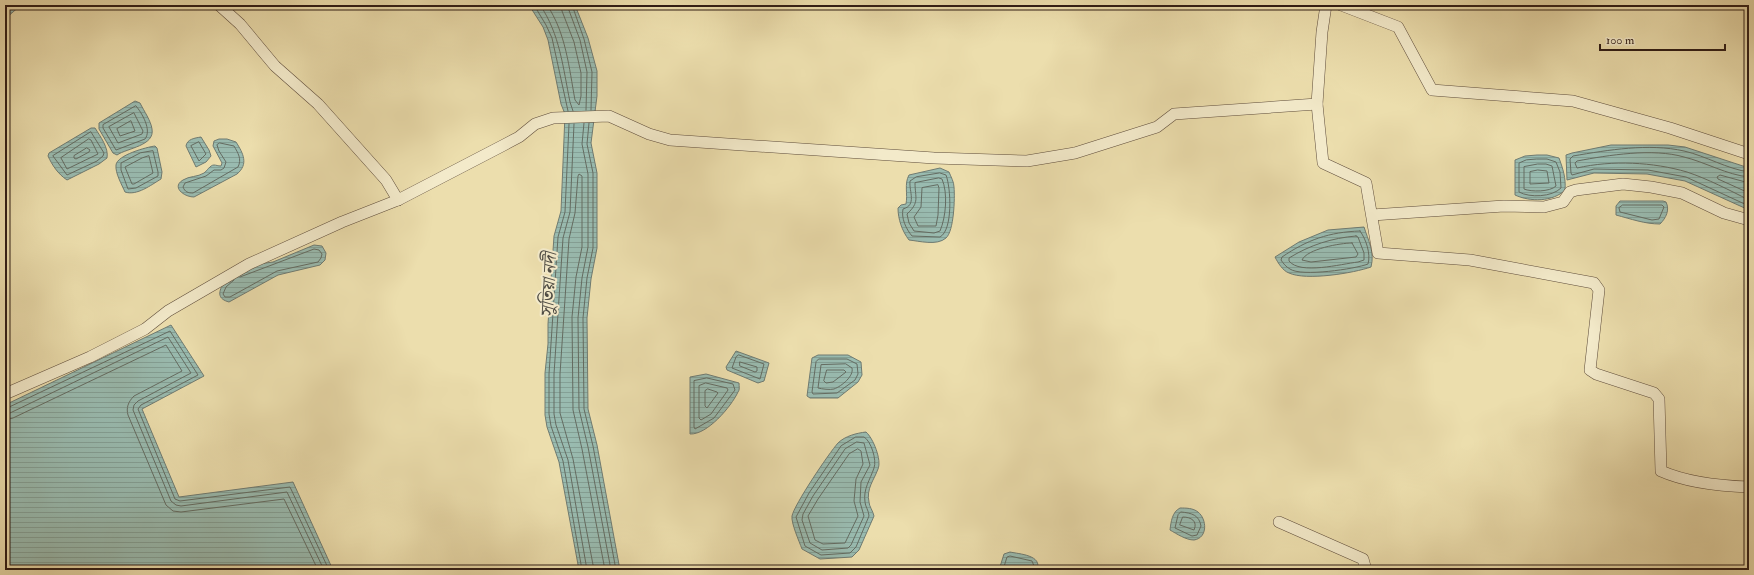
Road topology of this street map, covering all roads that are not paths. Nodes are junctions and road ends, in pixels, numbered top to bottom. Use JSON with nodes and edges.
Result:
{"nodes":[{"id":1,"x":219,"y":5,"type":"edge"},
{"id":2,"x":1326,"y":5,"type":"edge"},
{"id":3,"x":1341,"y":5,"type":"edge"},
{"id":4,"x":1317,"y":104,"type":"junction"},
{"id":5,"x":1749,"y":154,"type":"edge"},
{"id":6,"x":398,"y":200,"type":"junction"},
{"id":7,"x":1372,"y":216,"type":"junction"},
{"id":8,"x":1749,"y":220,"type":"edge"},
{"id":9,"x":5,"y":394,"type":"edge"},
{"id":10,"x":1749,"y":487,"type":"edge"},
{"id":11,"x":1279,"y":522,"type":"dead end"},
{"id":12,"x":1366,"y":570,"type":"edge"}],
"edges":[{"from":1,"to":6,"type":"street"},
{"from":2,"to":4,"type":"street"},
{"from":3,"to":5,"type":"street"},
{"from":4,"to":6,"type":"street"},
{"from":4,"to":7,"type":"street"},
{"from":6,"to":9,"type":"street"},
{"from":7,"to":8,"type":"street"},
{"from":7,"to":10,"type":"street"},
{"from":11,"to":12,"type":"street"}]}
